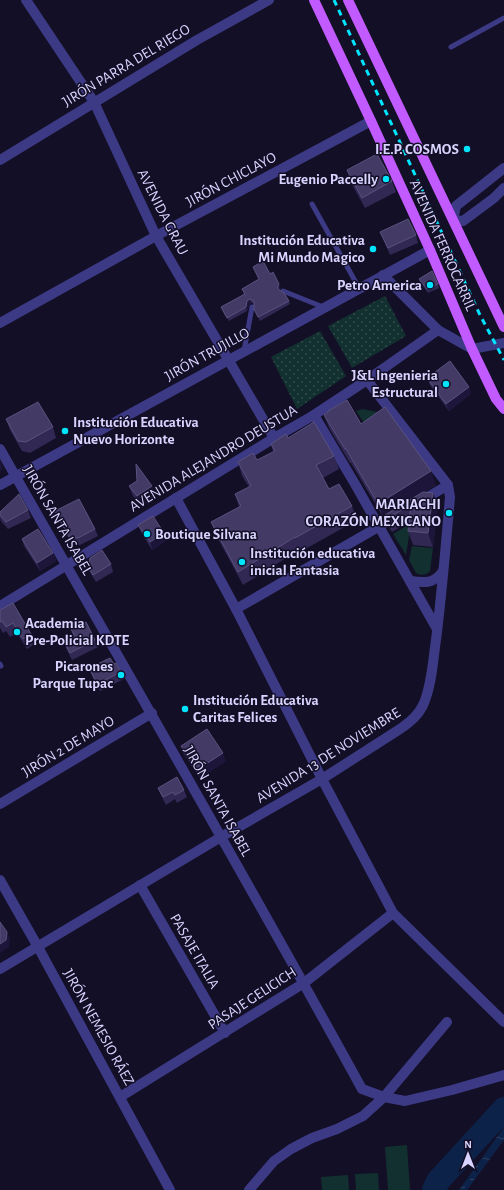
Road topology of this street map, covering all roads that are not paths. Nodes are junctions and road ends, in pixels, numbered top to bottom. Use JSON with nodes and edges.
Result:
{"nodes":[{"id":1,"x":26,"y":0,"type":"edge"},
{"id":2,"x":269,"y":0,"type":"edge"},
{"id":3,"x":314,"y":0,"type":"edge"},
{"id":4,"x":348,"y":0,"type":"edge"},
{"id":5,"x":504,"y":18,"type":"edge"},
{"id":6,"x":451,"y":47,"type":"dead end"},
{"id":7,"x":94,"y":102,"type":"junction"},
{"id":8,"x":371,"y":121,"type":"junction"},
{"id":9,"x":0,"y":160,"type":"edge"},
{"id":10,"x":504,"y":168,"type":"edge"},
{"id":11,"x":504,"y":188,"type":"edge"},
{"id":12,"x":445,"y":203,"type":"junction"},
{"id":13,"x":312,"y":204,"type":"dead end"},
{"id":14,"x":456,"y":206,"type":"junction"},
{"id":15,"x":458,"y":221,"type":"junction"},
{"id":16,"x":156,"y":236,"type":"junction"},
{"id":17,"x":430,"y":250,"type":"junction"},
{"id":18,"x":383,"y":275,"type":"junction"},
{"id":19,"x":359,"y":288,"type":"junction"},
{"id":20,"x":283,"y":291,"type":"edge"},
{"id":21,"x":252,"y":307,"type":"edge"},
{"id":22,"x":323,"y":307,"type":"junction"},
{"id":23,"x":0,"y":323,"type":"edge"},
{"id":24,"x":504,"y":327,"type":"edge"},
{"id":25,"x":438,"y":330,"type":"junction"},
{"id":26,"x":504,"y":343,"type":"edge"},
{"id":27,"x":472,"y":350,"type":"junction"},
{"id":28,"x":244,"y":351,"type":"junction"},
{"id":29,"x":229,"y":360,"type":"junction"},
{"id":30,"x":367,"y":380,"type":"junction"},
{"id":31,"x":504,"y":409,"type":"edge"},
{"id":32,"x":314,"y":414,"type":"junction"},
{"id":33,"x":274,"y":438,"type":"junction"},
{"id":34,"x":0,"y":449,"type":"edge"},
{"id":35,"x":16,"y":477,"type":"junction"},
{"id":36,"x":0,"y":485,"type":"edge"},
{"id":37,"x":448,"y":485,"type":"junction"},
{"id":38,"x":176,"y":498,"type":"junction"},
{"id":39,"x":380,"y":527,"type":"junction"},
{"id":40,"x":66,"y":566,"type":"junction"},
{"id":41,"x":443,"y":571,"type":"junction"},
{"id":42,"x":410,"y":581,"type":"junction"},
{"id":43,"x":0,"y":606,"type":"edge"},
{"id":44,"x":236,"y":610,"type":"junction"},
{"id":45,"x":437,"y":629,"type":"junction"},
{"id":46,"x":152,"y":713,"type":"junction"},
{"id":47,"x":322,"y":779,"type":"junction"},
{"id":48,"x":0,"y":804,"type":"edge"},
{"id":49,"x":221,"y":837,"type":"junction"},
{"id":50,"x":0,"y":880,"type":"edge"},
{"id":51,"x":140,"y":885,"type":"junction"},
{"id":52,"x":393,"y":913,"type":"junction"},
{"id":53,"x":38,"y":947,"type":"junction"},
{"id":54,"x":0,"y":970,"type":"edge"},
{"id":55,"x":304,"y":983,"type":"junction"},
{"id":56,"x":447,"y":1022,"type":"dead end"},
{"id":57,"x":504,"y":1022,"type":"edge"},
{"id":58,"x":225,"y":1033,"type":"junction"},
{"id":59,"x":504,"y":1075,"type":"edge"},
{"id":60,"x":120,"y":1097,"type":"junction"},
{"id":61,"x":384,"y":1097,"type":"junction"},
{"id":62,"x":170,"y":1190,"type":"edge"},
{"id":63,"x":249,"y":1190,"type":"edge"}],
"edges":[{"from":1,"to":7,"type":"street","name":"AVENIDA GRAU"},
{"from":2,"to":7,"type":"street","name":"JIRÓN PARRA DEL RIEGO"},
{"from":3,"to":8,"type":"main road","name":"AVENIDA FERROCARRIL"},
{"from":4,"to":12,"type":"main road","name":"AVENIDA FERROCARRIL"},
{"from":5,"to":6,"type":"lane"},
{"from":7,"to":9,"type":"street","name":"JIRÓN PARRA DEL RIEGO"},
{"from":7,"to":16,"type":"street","name":"AVENIDA GRAU"},
{"from":8,"to":16,"type":"street","name":"JIRÓN CHICLAYO"},
{"from":8,"to":17,"type":"main road","name":"AVENIDA FERROCARRIL"},
{"from":10,"to":14,"type":"street"},
{"from":11,"to":15,"type":"street"},
{"from":12,"to":14,"type":"street"},
{"from":12,"to":15,"type":"main road","name":"AVENIDA FERROCARRIL"},
{"from":13,"to":19,"type":"lane"},
{"from":14,"to":15,"type":"street"},
{"from":15,"to":24,"type":"main road","name":"AVENIDA FERROCARRIL"},
{"from":16,"to":23,"type":"street","name":"JIRÓN CHICLAYO"},
{"from":16,"to":29,"type":"street","name":"AVENIDA GRAU"},
{"from":17,"to":18,"type":"street","name":"JIRÓN TRUJILLO"},
{"from":17,"to":27,"type":"main road","name":"AVENIDA FERROCARRIL"},
{"from":18,"to":19,"type":"street","name":"JIRÓN TRUJILLO"},
{"from":18,"to":25,"type":"street"},
{"from":19,"to":22,"type":"street","name":"JIRÓN TRUJILLO"},
{"from":20,"to":22,"type":"lane"},
{"from":21,"to":28,"type":"lane"},
{"from":22,"to":28,"type":"street","name":"JIRÓN TRUJILLO"},
{"from":25,"to":27,"type":"street"},
{"from":25,"to":30,"type":"street","name":"AVENIDA ALEJANDRO DEUSTUA"},
{"from":26,"to":27,"type":"street"},
{"from":27,"to":31,"type":"main road","name":"AVENIDA FERROCARRIL"},
{"from":28,"to":29,"type":"street","name":"JIRÓN TRUJILLO"},
{"from":29,"to":33,"type":"street","name":"AVENIDA GRAU"},
{"from":29,"to":35,"type":"street","name":"JIRÓN TRUJILLO"},
{"from":30,"to":32,"type":"street","name":"AVENIDA ALEJANDRO DEUSTUA"},
{"from":30,"to":37,"type":"street"},
{"from":32,"to":33,"type":"street","name":"AVENIDA ALEJANDRO DEUSTUA"},
{"from":32,"to":39,"type":"street"},
{"from":33,"to":38,"type":"street","name":"AVENIDA ALEJANDRO DEUSTUA"},
{"from":34,"to":35,"type":"street","name":"JIRÓN SANTA ISABEL"},
{"from":35,"to":36,"type":"street","name":"JIRÓN TRUJILLO"},
{"from":35,"to":40,"type":"street","name":"JIRÓN SANTA ISABEL"},
{"from":37,"to":39,"type":"street"},
{"from":37,"to":41,"type":"street","name":"AVENIDA 13 DE NOVIEMBRE"},
{"from":38,"to":40,"type":"street","name":"AVENIDA ALEJANDRO DEUSTUA"},
{"from":38,"to":44,"type":"street"},
{"from":39,"to":42,"type":"street"},
{"from":39,"to":44,"type":"street"},
{"from":40,"to":43,"type":"street","name":"AVENIDA ALEJANDRO DEUSTUA"},
{"from":40,"to":46,"type":"street","name":"JIRÓN SANTA ISABEL"},
{"from":41,"to":42,"type":"street"},
{"from":41,"to":45,"type":"street","name":"AVENIDA 13 DE NOVIEMBRE"},
{"from":42,"to":45,"type":"street"},
{"from":44,"to":47,"type":"street"},
{"from":45,"to":47,"type":"street","name":"AVENIDA 13 DE NOVIEMBRE"},
{"from":46,"to":48,"type":"street","name":"JIRÓN 2 DE MAYO"},
{"from":46,"to":49,"type":"street","name":"JIRÓN SANTA ISABEL"},
{"from":47,"to":49,"type":"street","name":"AVENIDA 13 DE NOVIEMBRE"},
{"from":47,"to":52,"type":"street"},
{"from":49,"to":51,"type":"street","name":"AVENIDA 13 DE NOVIEMBRE"},
{"from":49,"to":55,"type":"street","name":"JIRÓN SANTA ISABEL"},
{"from":50,"to":53,"type":"street","name":"JIRÓN NEMESIO RÁEZ"},
{"from":51,"to":53,"type":"street","name":"AVENIDA 13 DE NOVIEMBRE"},
{"from":51,"to":58,"type":"street","name":"PASAJE ITALIA"},
{"from":52,"to":55,"type":"street","name":"PASAJE GELICICH"},
{"from":52,"to":57,"type":"street"},
{"from":53,"to":54,"type":"street","name":"AVENIDA 13 DE NOVIEMBRE"},
{"from":53,"to":60,"type":"street","name":"JIRÓN NEMESIO RÁEZ"},
{"from":55,"to":58,"type":"street","name":"PASAJE GELICICH"},
{"from":55,"to":61,"type":"street","name":"JIRÓN SANTA ISABEL"},
{"from":56,"to":61,"type":"street"},
{"from":58,"to":60,"type":"street","name":"PASAJE GELICICH"},
{"from":59,"to":61,"type":"street","name":"JIRÓN SANTA ISABEL"},
{"from":60,"to":62,"type":"street","name":"JIRÓN NEMESIO RÁEZ"},
{"from":61,"to":63,"type":"street"}]}
